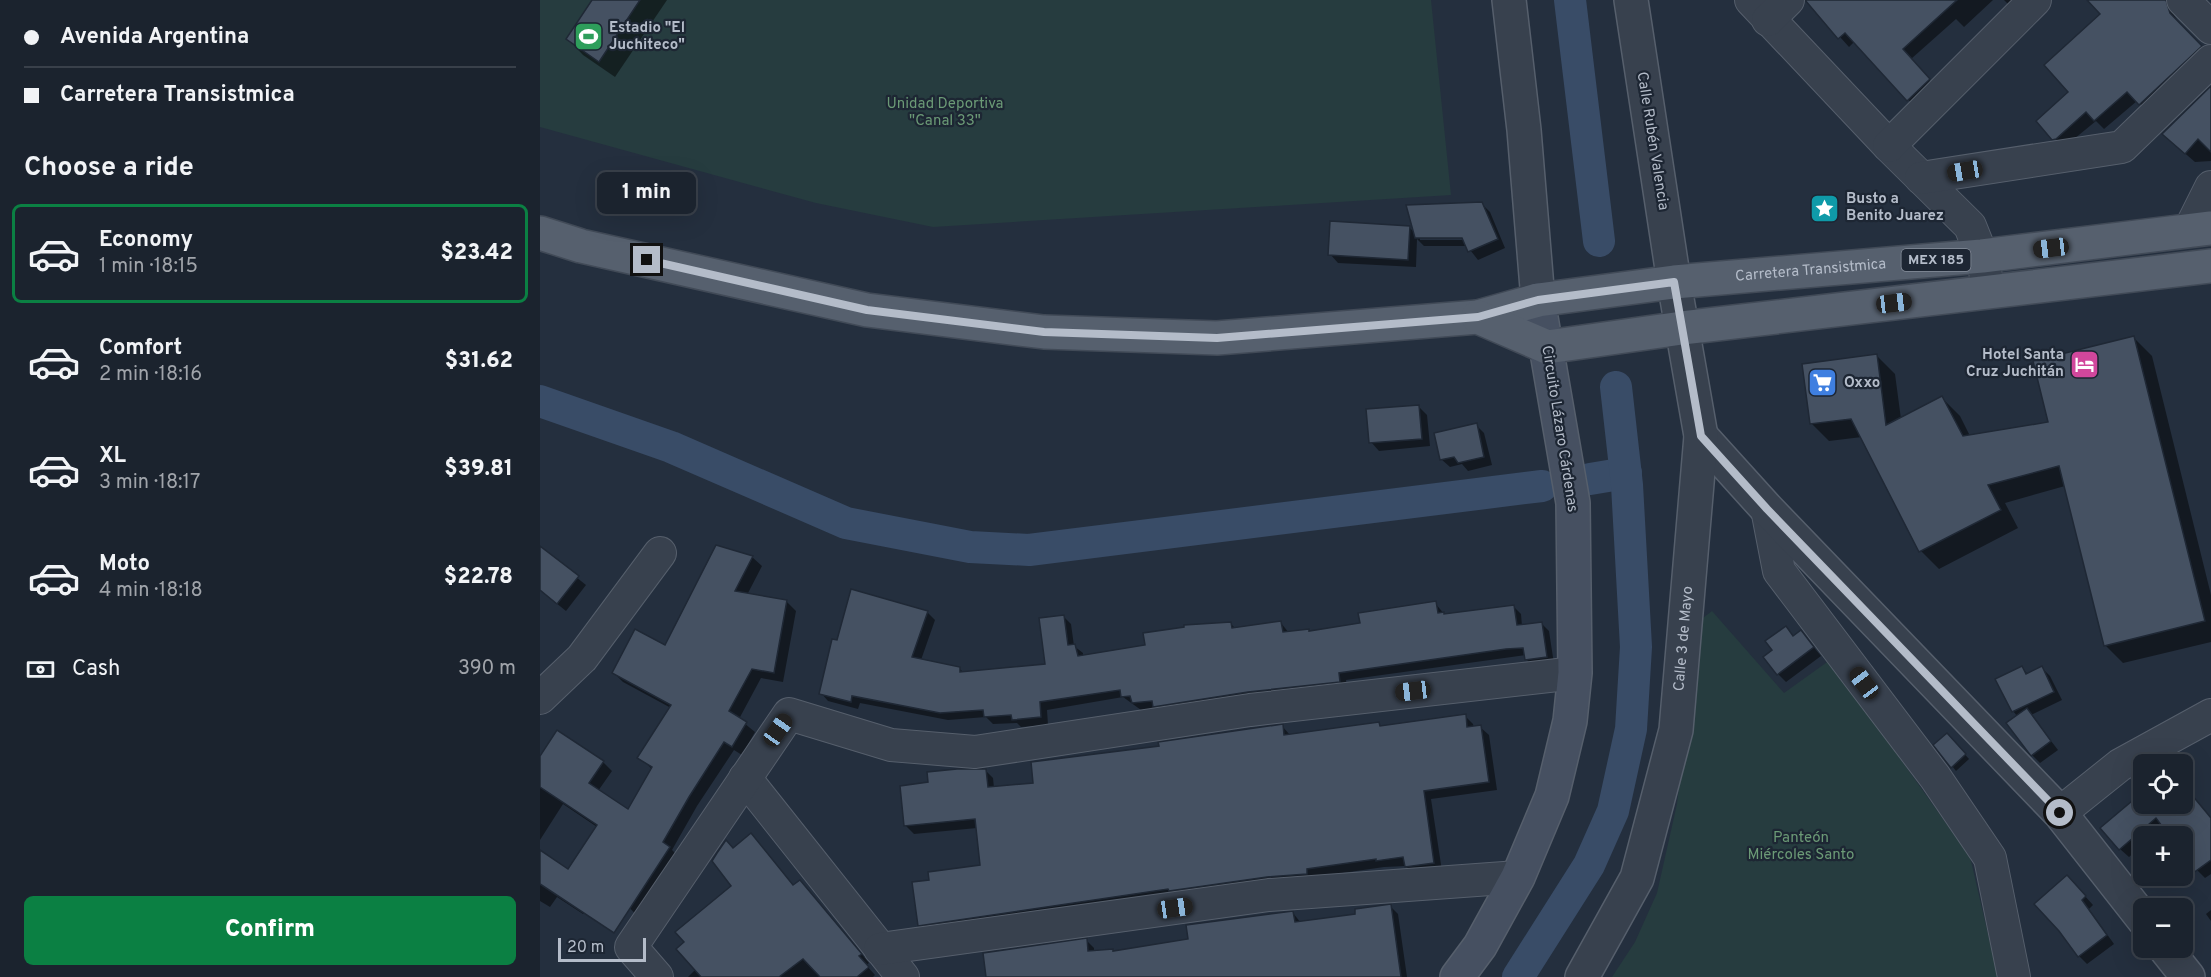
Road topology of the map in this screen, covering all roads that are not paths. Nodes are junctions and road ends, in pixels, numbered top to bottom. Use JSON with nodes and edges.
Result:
{"nodes":[{"id":1,"x":1509,"y":0,"type":"edge"},
{"id":2,"x":1631,"y":0,"type":"edge"},
{"id":3,"x":2035,"y":0,"type":"edge"},
{"id":4,"x":2183,"y":0,"type":"edge"},
{"id":5,"x":1769,"y":7,"type":"edge"},
{"id":6,"x":2211,"y":28,"type":"edge"},
{"id":7,"x":2211,"y":61,"type":"edge"},
{"id":8,"x":1889,"y":146,"type":"junction"},
{"id":9,"x":1921,"y":178,"type":"junction"},
{"id":10,"x":2211,"y":187,"type":"edge"},
{"id":11,"x":2200,"y":230,"type":"edge"},
{"id":12,"x":540,"y":233,"type":"edge"},
{"id":13,"x":1982,"y":256,"type":"junction"},
{"id":14,"x":2211,"y":266,"type":"edge"},
{"id":15,"x":1667,"y":283,"type":"junction"},
{"id":16,"x":1989,"y":292,"type":"junction"},
{"id":17,"x":1538,"y":300,"type":"junction"},
{"id":18,"x":1478,"y":317,"type":"junction"},
{"id":19,"x":1676,"y":328,"type":"junction"},
{"id":20,"x":1547,"y":347,"type":"junction"},
{"id":21,"x":1701,"y":436,"type":"junction"},
{"id":22,"x":1767,"y":509,"type":"junction"},
{"id":23,"x":660,"y":553,"type":"dead end"},
{"id":24,"x":1575,"y":673,"type":"junction"},
{"id":25,"x":540,"y":698,"type":"edge"},
{"id":26,"x":2211,"y":715,"type":"edge"},
{"id":27,"x":745,"y":778,"type":"junction"},
{"id":28,"x":2060,"y":813,"type":"junction"},
{"id":29,"x":1518,"y":877,"type":"junction"},
{"id":30,"x":2133,"y":906,"type":"edge"},
{"id":31,"x":880,"y":949,"type":"junction"},
{"id":32,"x":2173,"y":958,"type":"edge"},
{"id":33,"x":657,"y":977,"type":"edge"},
{"id":34,"x":903,"y":977,"type":"edge"},
{"id":35,"x":1457,"y":977,"type":"edge"},
{"id":36,"x":1582,"y":977,"type":"edge"},
{"id":37,"x":2014,"y":977,"type":"edge"},
{"id":38,"x":2188,"y":977,"type":"edge"}],
"edges":[{"from":1,"to":17,"type":"street","name":"Circuito Lázaro Cárdenas"},
{"from":2,"to":15,"type":"street","name":"Calle Rubén Valencia"},
{"from":3,"to":8,"type":"street"},
{"from":4,"to":6,"type":"street"},
{"from":5,"to":8,"type":"street"},
{"from":7,"to":9,"type":"street"},
{"from":8,"to":9,"type":"street"},
{"from":9,"to":13,"type":"street"},
{"from":10,"to":11,"type":"street"},
{"from":11,"to":13,"type":"main road","name":"Carretera Transistmica","number":"MEX 185"},
{"from":12,"to":18,"type":"main road","number":"MEX 185"},
{"from":13,"to":15,"type":"main road","name":"Carretera Transistmica","number":"MEX 185"},
{"from":13,"to":16,"type":"street"},
{"from":14,"to":16,"type":"main road"},
{"from":15,"to":17,"type":"main road","number":"MEX 185"},
{"from":15,"to":19,"type":"street","name":"Calle 3 de Mayo"},
{"from":16,"to":19,"type":"main road"},
{"from":17,"to":18,"type":"main road","number":"MEX 185"},
{"from":17,"to":20,"type":"main road","name":"Circuito Lázaro Cárdenas"},
{"from":18,"to":20,"type":"main road","number":"MEX 185"},
{"from":19,"to":20,"type":"main road"},
{"from":19,"to":21,"type":"street","name":"Calle 3 de Mayo"},
{"from":20,"to":24,"type":"main road","name":"Circuito Lázaro Cárdenas"},
{"from":21,"to":22,"type":"street"},
{"from":21,"to":36,"type":"street","name":"Calle 3 de Mayo"},
{"from":22,"to":28,"type":"street"},
{"from":22,"to":37,"type":"street"},
{"from":23,"to":25,"type":"street"},
{"from":24,"to":27,"type":"street"},
{"from":24,"to":29,"type":"main road","name":"Circuito Lázaro Cárdenas"},
{"from":26,"to":28,"type":"street"},
{"from":27,"to":31,"type":"street"},
{"from":27,"to":33,"type":"street"},
{"from":28,"to":30,"type":"street"},
{"from":29,"to":31,"type":"street"},
{"from":29,"to":35,"type":"main road","name":"Circuito Lázaro Cárdenas"},
{"from":31,"to":34,"type":"street"},
{"from":32,"to":38,"type":"street"}]}
